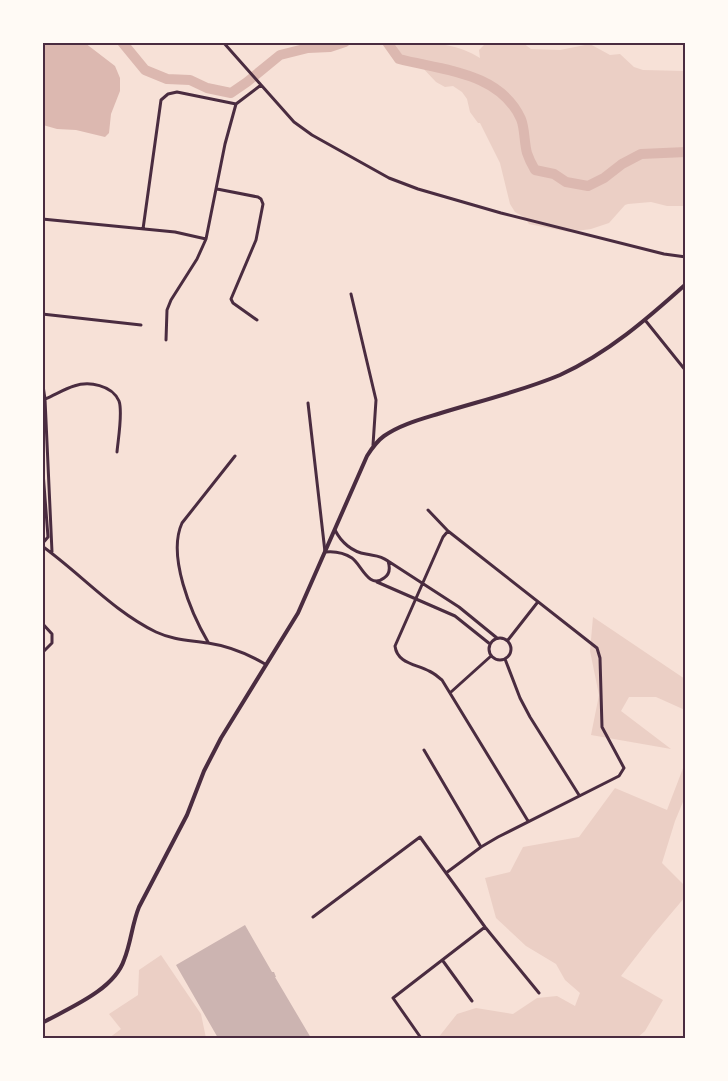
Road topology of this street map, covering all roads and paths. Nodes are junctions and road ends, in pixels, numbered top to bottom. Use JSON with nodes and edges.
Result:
{"nodes":[{"id":1,"x":223,"y":42,"type":"edge"},
{"id":2,"x":261,"y":85,"type":"junction"},
{"id":3,"x":236,"y":104,"type":"junction"},
{"id":4,"x":217,"y":189,"type":"junction"},
{"id":5,"x":42,"y":219,"type":"edge"},
{"id":6,"x":143,"y":229,"type":"junction"},
{"id":7,"x":206,"y":239,"type":"junction"},
{"id":8,"x":686,"y":257,"type":"edge"},
{"id":9,"x":686,"y":284,"type":"edge"},
{"id":10,"x":351,"y":294,"type":"dead end"},
{"id":11,"x":42,"y":314,"type":"edge"},
{"id":12,"x":258,"y":320,"type":"dead end"},
{"id":13,"x":645,"y":320,"type":"junction"},
{"id":14,"x":141,"y":324,"type":"dead end"},
{"id":15,"x":166,"y":340,"type":"dead end"},
{"id":16,"x":686,"y":371,"type":"edge"},
{"id":17,"x":42,"y":379,"type":"edge"},
{"id":18,"x":45,"y":399,"type":"junction"},
{"id":19,"x":308,"y":403,"type":"dead end"},
{"id":20,"x":373,"y":446,"type":"junction"},
{"id":21,"x":117,"y":452,"type":"dead end"},
{"id":22,"x":235,"y":456,"type":"dead end"},
{"id":23,"x":42,"y":459,"type":"edge"},
{"id":24,"x":428,"y":510,"type":"dead end"},
{"id":25,"x":335,"y":530,"type":"junction"},
{"id":26,"x":448,"y":531,"type":"junction"},
{"id":27,"x":42,"y":545,"type":"edge"},
{"id":28,"x":325,"y":552,"type":"junction"},
{"id":29,"x":52,"y":553,"type":"junction"},
{"id":30,"x":388,"y":561,"type":"junction"},
{"id":31,"x":372,"y":580,"type":"junction"},
{"id":32,"x":424,"y":584,"type":"junction"},
{"id":33,"x":416,"y":600,"type":"junction"},
{"id":34,"x":537,"y":603,"type":"junction"},
{"id":35,"x":42,"y":623,"type":"edge"},
{"id":36,"x":497,"y":638,"type":"junction"},
{"id":37,"x":508,"y":640,"type":"junction"},
{"id":38,"x":208,"y":643,"type":"junction"},
{"id":39,"x":490,"y":644,"type":"junction"},
{"id":40,"x":42,"y":653,"type":"edge"},
{"id":41,"x":492,"y":656,"type":"junction"},
{"id":42,"x":504,"y":659,"type":"junction"},
{"id":43,"x":265,"y":664,"type":"junction"},
{"id":44,"x":451,"y":692,"type":"junction"},
{"id":45,"x":424,"y":750,"type":"dead end"},
{"id":46,"x":580,"y":795,"type":"junction"},
{"id":47,"x":528,"y":821,"type":"junction"},
{"id":48,"x":481,"y":847,"type":"junction"},
{"id":49,"x":446,"y":873,"type":"junction"},
{"id":50,"x":313,"y":917,"type":"dead end"},
{"id":51,"x":485,"y":927,"type":"junction"},
{"id":52,"x":443,"y":961,"type":"junction"},
{"id":53,"x":539,"y":993,"type":"dead end"},
{"id":54,"x":472,"y":1001,"type":"dead end"},
{"id":55,"x":42,"y":1023,"type":"edge"},
{"id":56,"x":421,"y":1038,"type":"edge"}],
"edges":[{"from":1,"to":2,"type":"street"},
{"from":2,"to":3,"type":"street"},
{"from":2,"to":8,"type":"street"},
{"from":3,"to":4,"type":"street"},
{"from":3,"to":6,"type":"street"},
{"from":4,"to":7,"type":"street"},
{"from":4,"to":12,"type":"street"},
{"from":5,"to":6,"type":"street"},
{"from":6,"to":7,"type":"street"},
{"from":7,"to":15,"type":"street"},
{"from":9,"to":13,"type":"street"},
{"from":10,"to":20,"type":"street"},
{"from":11,"to":14,"type":"street"},
{"from":13,"to":16,"type":"street"},
{"from":13,"to":20,"type":"street"},
{"from":17,"to":18,"type":"street"},
{"from":18,"to":21,"type":"street"},
{"from":18,"to":29,"type":"street"},
{"from":19,"to":28,"type":"street"},
{"from":20,"to":25,"type":"street"},
{"from":22,"to":38,"type":"street"},
{"from":23,"to":27,"type":"street"},
{"from":24,"to":26,"type":"street"},
{"from":25,"to":28,"type":"street"},
{"from":25,"to":30,"type":"street"},
{"from":26,"to":32,"type":"street"},
{"from":26,"to":34,"type":"street"},
{"from":27,"to":29,"type":"street"},
{"from":28,"to":31,"type":"street"},
{"from":28,"to":43,"type":"street"},
{"from":29,"to":38,"type":"street"},
{"from":30,"to":31,"type":"street"},
{"from":30,"to":32,"type":"street"},
{"from":31,"to":33,"type":"street"},
{"from":32,"to":33,"type":"street"},
{"from":32,"to":36,"type":"street"},
{"from":33,"to":39,"type":"street"},
{"from":33,"to":44,"type":"street"},
{"from":34,"to":37,"type":"street"},
{"from":34,"to":46,"type":"street"},
{"from":35,"to":40,"type":"street"},
{"from":36,"to":37,"type":"street"},
{"from":36,"to":39,"type":"street"},
{"from":37,"to":42,"type":"street"},
{"from":38,"to":43,"type":"street"},
{"from":39,"to":41,"type":"street"},
{"from":41,"to":42,"type":"street"},
{"from":41,"to":44,"type":"street"},
{"from":42,"to":46,"type":"street"},
{"from":43,"to":55,"type":"street"},
{"from":44,"to":47,"type":"street"},
{"from":45,"to":48,"type":"street"},
{"from":46,"to":47,"type":"street"},
{"from":47,"to":48,"type":"street"},
{"from":48,"to":49,"type":"street"},
{"from":49,"to":50,"type":"street"},
{"from":49,"to":51,"type":"street"},
{"from":51,"to":52,"type":"street"},
{"from":51,"to":53,"type":"street"},
{"from":52,"to":54,"type":"street"},
{"from":52,"to":56,"type":"street"}]}
